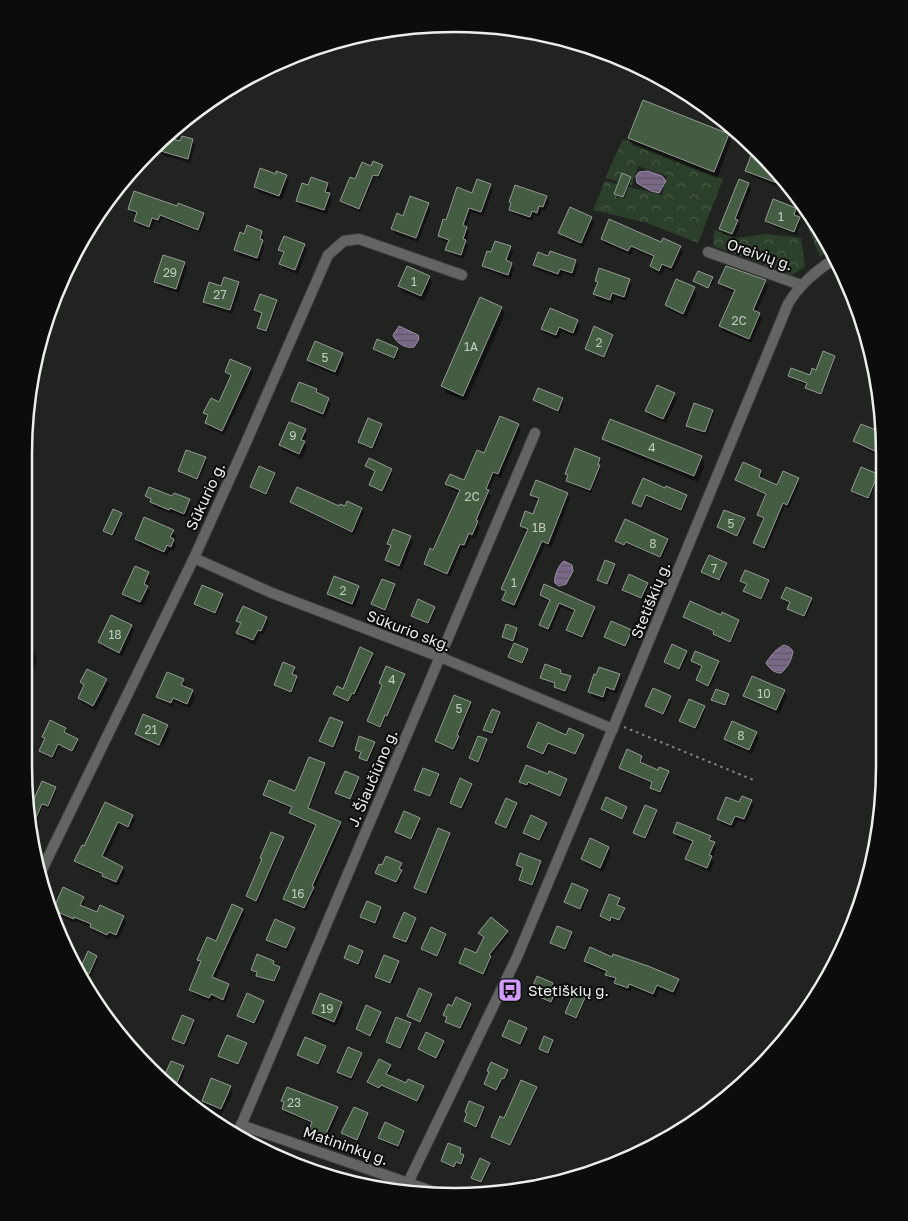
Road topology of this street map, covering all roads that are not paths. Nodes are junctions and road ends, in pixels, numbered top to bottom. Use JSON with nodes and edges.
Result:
{"nodes":[{"id":1,"x":708,"y":252,"type":"dead end"},
{"id":2,"x":829,"y":262,"type":"edge"},
{"id":3,"x":462,"y":275,"type":"dead end"},
{"id":4,"x":801,"y":285,"type":"junction"},
{"id":5,"x":534,"y":433,"type":"dead end"},
{"id":6,"x":194,"y":558,"type":"junction"},
{"id":7,"x":440,"y":657,"type":"junction"},
{"id":8,"x":614,"y":726,"type":"junction"},
{"id":9,"x":44,"y":865,"type":"edge"},
{"id":10,"x":239,"y":1130,"type":"edge"},
{"id":11,"x":241,"y":1131,"type":"edge"},
{"id":12,"x":401,"y":1185,"type":"edge"},
{"id":13,"x":407,"y":1186,"type":"edge"}],
"edges":[{"from":1,"to":4,"type":"street","name":"Oreivių g."},
{"from":2,"to":4,"type":"street","name":"Stetiškių g."},
{"from":3,"to":6,"type":"street","name":"Sūkurio g."},
{"from":4,"to":8,"type":"street","name":"Stetiškių g."},
{"from":5,"to":7,"type":"street","name":"J. Šiaučiūno g."},
{"from":6,"to":7,"type":"street","name":"Sūkurio skg."},
{"from":6,"to":9,"type":"street","name":"Sūkurio g."},
{"from":7,"to":8,"type":"street","name":"Sūkurio skg."},
{"from":7,"to":10,"type":"street","name":"J. Šiaučiūno g."},
{"from":8,"to":13,"type":"street","name":"Stetiškių g."},
{"from":11,"to":12,"type":"street","name":"Matininkų g."}]}
